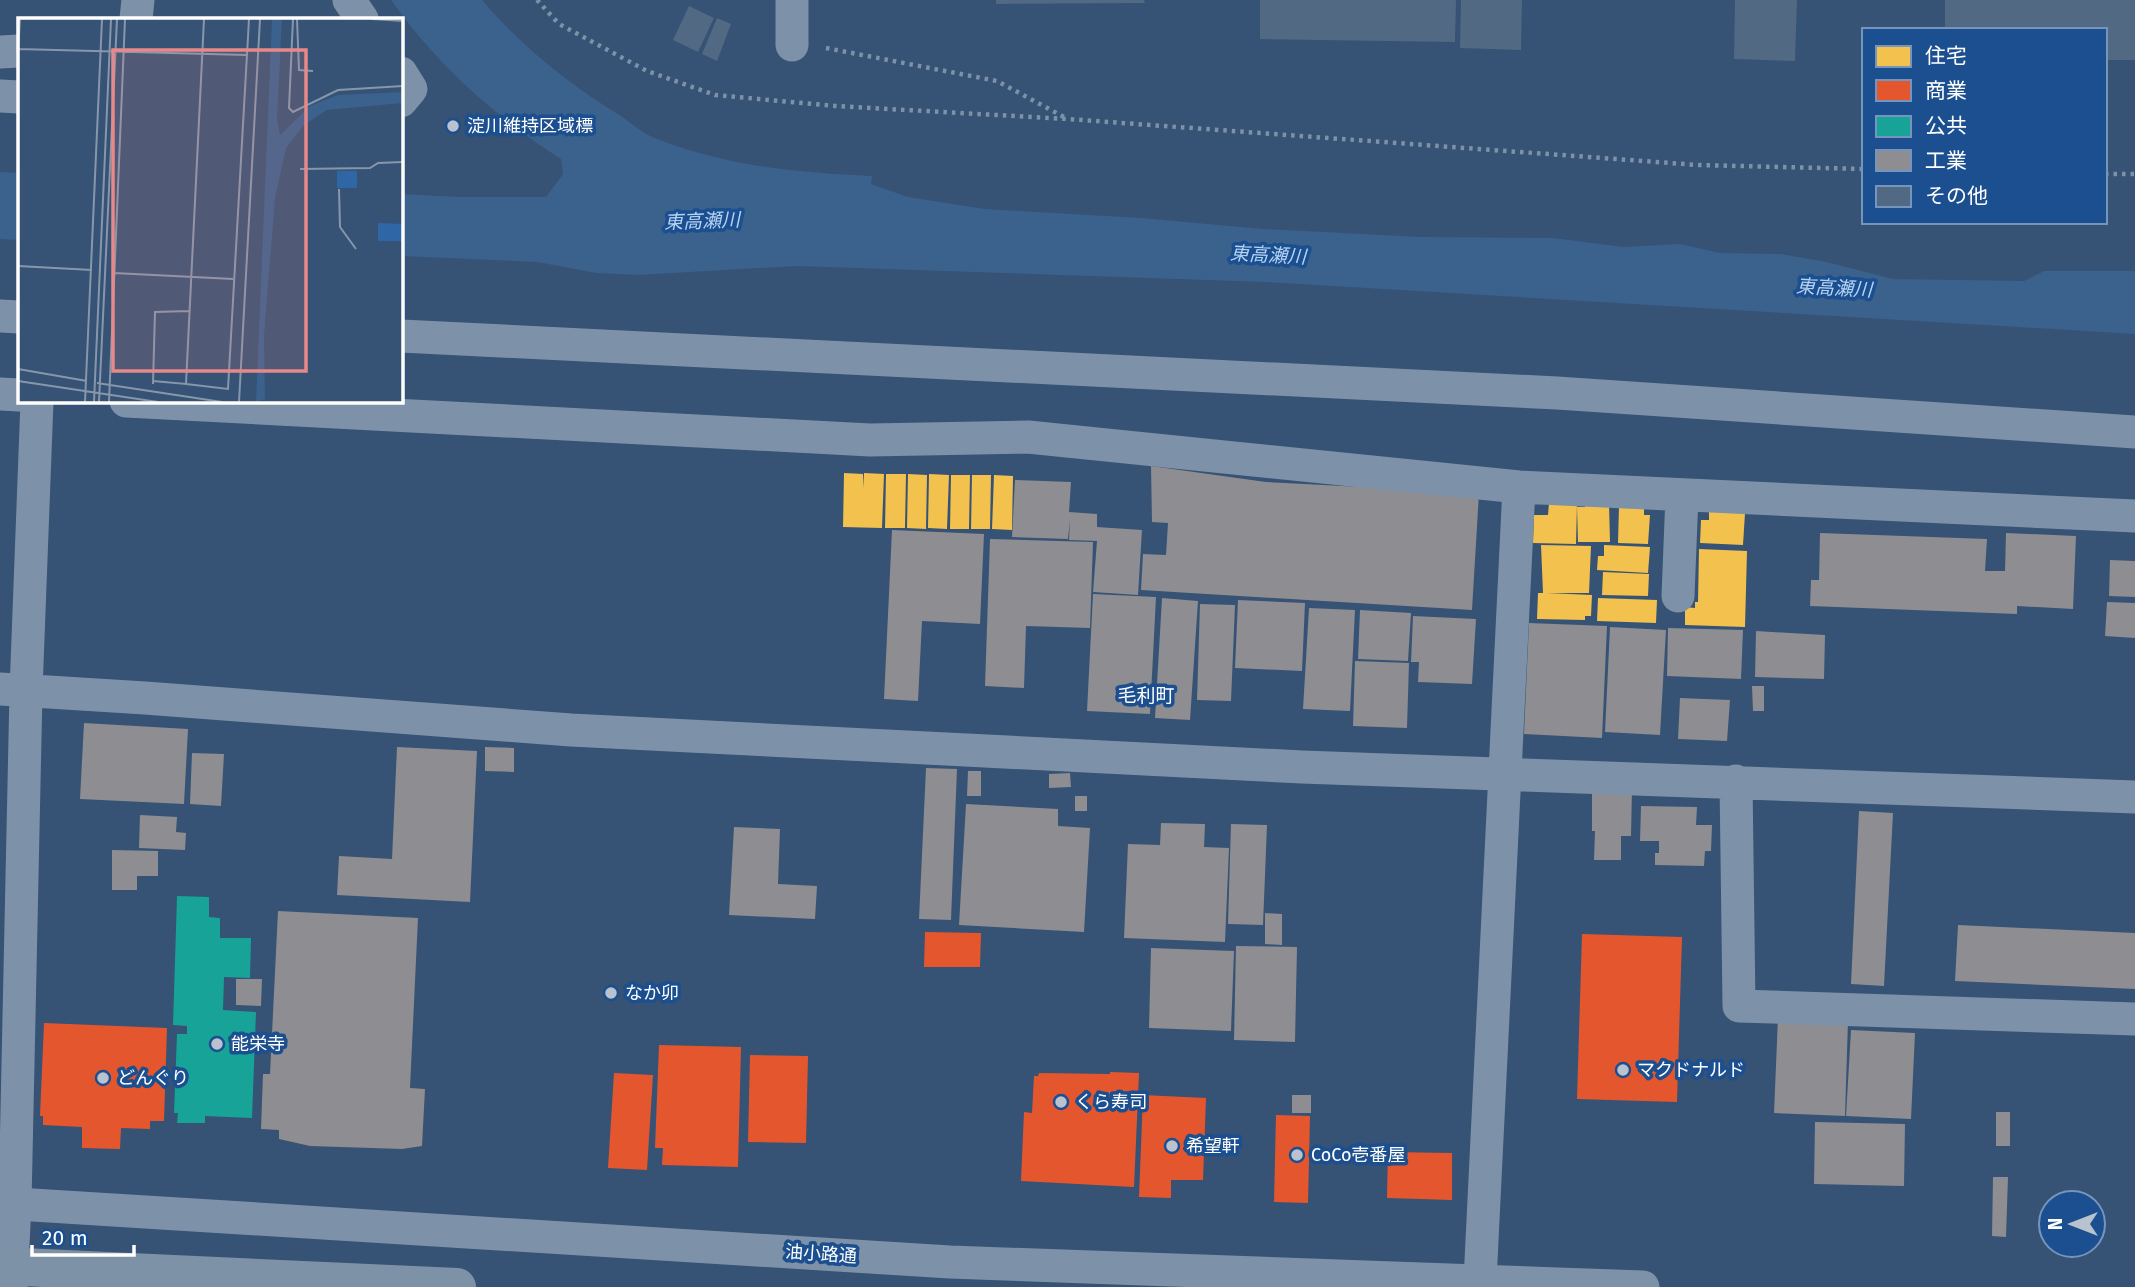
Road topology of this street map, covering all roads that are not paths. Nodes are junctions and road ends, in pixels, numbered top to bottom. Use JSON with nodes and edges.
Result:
{"nodes":[{"id":1,"x":138,"y":0,"type":"edge"},
{"id":2,"x":349,"y":0,"type":"edge"},
{"id":3,"x":792,"y":0,"type":"edge"},
{"id":4,"x":136,"y":18,"type":"edge"},
{"id":5,"x":361,"y":18,"type":"edge"},
{"id":6,"x":792,"y":45,"type":"road end"},
{"id":7,"x":18,"y":51,"type":"edge"},
{"id":8,"x":0,"y":52,"type":"edge"},
{"id":9,"x":402,"y":76,"type":"edge"},
{"id":10,"x":0,"y":96,"type":"edge"},
{"id":11,"x":18,"y":97,"type":"edge"},
{"id":12,"x":402,"y":101,"type":"edge"},
{"id":13,"x":0,"y":316,"type":"edge"},
{"id":14,"x":18,"y":317,"type":"edge"},
{"id":15,"x":402,"y":336,"type":"edge"},
{"id":16,"x":0,"y":394,"type":"edge"},
{"id":17,"x":18,"y":395,"type":"edge"},
{"id":18,"x":37,"y":402,"type":"edge"},
{"id":19,"x":144,"y":402,"type":"edge"},
{"id":20,"x":2135,"y":432,"type":"edge"},
{"id":21,"x":1519,"y":487,"type":"junction"},
{"id":22,"x":1682,"y":495,"type":"junction"},
{"id":23,"x":2135,"y":516,"type":"edge"},
{"id":24,"x":1678,"y":596,"type":"dead end"},
{"id":25,"x":13,"y":690,"type":"edge"},
{"id":26,"x":1505,"y":774,"type":"junction"},
{"id":27,"x":1736,"y":782,"type":"junction"},
{"id":28,"x":2135,"y":797,"type":"edge"},
{"id":29,"x":2135,"y":1019,"type":"edge"},
{"id":30,"x":8,"y":1203,"type":"edge"},
{"id":31,"x":0,"y":1266,"type":"edge"},
{"id":32,"x":1480,"y":1281,"type":"junction"},
{"id":33,"x":11,"y":1287,"type":"edge"},
{"id":34,"x":457,"y":1287,"type":"edge"},
{"id":35,"x":1643,"y":1287,"type":"edge"}],
"edges":[{"from":1,"to":4,"type":"street"},
{"from":2,"to":5,"type":"street"},
{"from":3,"to":6,"type":"street"},
{"from":7,"to":8,"type":"street"},
{"from":9,"to":12,"type":"street"},
{"from":10,"to":11,"type":"street"},
{"from":13,"to":14,"type":"street"},
{"from":15,"to":20,"type":"street"},
{"from":16,"to":17,"type":"street"},
{"from":18,"to":25,"type":"street"},
{"from":19,"to":21,"type":"street"},
{"from":21,"to":22,"type":"street"},
{"from":21,"to":26,"type":"street"},
{"from":22,"to":23,"type":"street"},
{"from":22,"to":24,"type":"street"},
{"from":25,"to":26,"type":"street"},
{"from":25,"to":30,"type":"street"},
{"from":26,"to":27,"type":"street"},
{"from":26,"to":32,"type":"street"},
{"from":27,"to":28,"type":"street"},
{"from":27,"to":29,"type":"street"},
{"from":30,"to":32,"type":"street","name":"油小路通"},
{"from":30,"to":33,"type":"street"},
{"from":31,"to":34,"type":"highway","bridge":true},
{"from":32,"to":35,"type":"street","name":"油小路通"}]}
